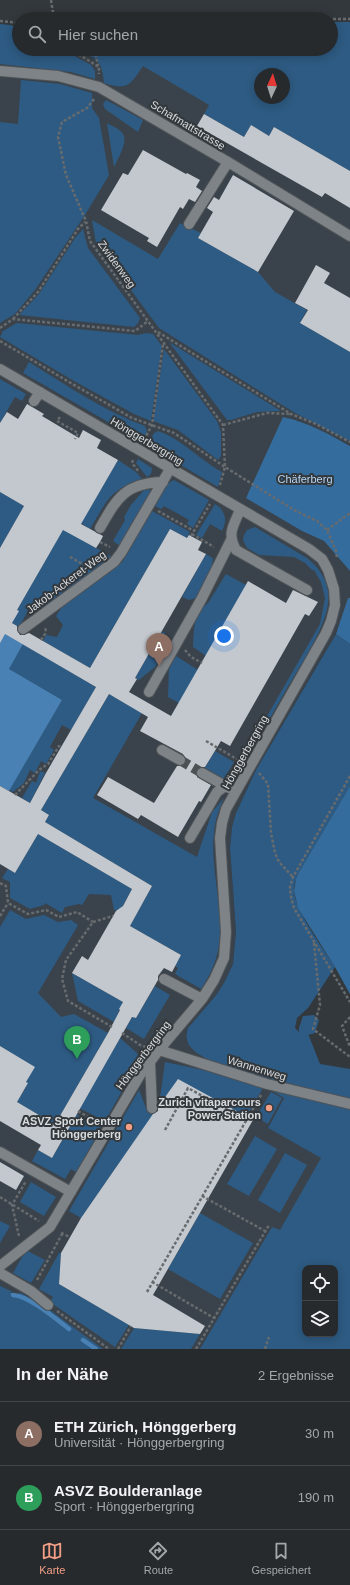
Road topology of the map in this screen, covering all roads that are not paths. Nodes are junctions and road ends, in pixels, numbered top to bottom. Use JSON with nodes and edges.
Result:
{"nodes":[{"id":1,"x":0,"y":71,"type":"edge"},
{"id":2,"x":228,"y":162,"type":"junction"},
{"id":3,"x":189,"y":224,"type":"dead end"},
{"id":4,"x":350,"y":236,"type":"edge"},
{"id":5,"x":0,"y":369,"type":"edge"},
{"id":6,"x":170,"y":469,"type":"junction"},
{"id":7,"x":163,"y":482,"type":"junction"},
{"id":8,"x":240,"y":510,"type":"junction"},
{"id":9,"x":100,"y":528,"type":"dead end"},
{"id":10,"x":231,"y":540,"type":"junction"},
{"id":11,"x":307,"y":590,"type":"dead end"},
{"id":12,"x":22,"y":629,"type":"dead end"},
{"id":13,"x":149,"y":692,"type":"dead end"},
{"id":14,"x":162,"y":750,"type":"dead end"},
{"id":15,"x":180,"y":760,"type":"tunnel mouth"},
{"id":16,"x":202,"y":773,"type":"tunnel mouth"},
{"id":17,"x":225,"y":786,"type":"junction"},
{"id":18,"x":236,"y":792,"type":"junction"},
{"id":19,"x":190,"y":838,"type":"dead end"},
{"id":20,"x":164,"y":980,"type":"dead end"},
{"id":21,"x":202,"y":999,"type":"junction"},
{"id":22,"x":159,"y":1050,"type":"junction"},
{"id":23,"x":150,"y":1062,"type":"junction"},
{"id":24,"x":350,"y":1104,"type":"edge"},
{"id":25,"x":152,"y":1108,"type":"dead end"},
{"id":26,"x":0,"y":1152,"type":"edge"},
{"id":27,"x":71,"y":1192,"type":"junction"},
{"id":28,"x":0,"y":1266,"type":"edge"},
{"id":29,"x":0,"y":1273,"type":"edge"},
{"id":30,"x":48,"y":1305,"type":"road end"}],
"edges":[{"from":1,"to":2,"type":"street","name":"Schafmattstrasse"},
{"from":2,"to":3,"type":"street"},
{"from":2,"to":4,"type":"street","name":"Schafmattstrasse"},
{"from":5,"to":6,"type":"street","name":"Hönggerbergring"},
{"from":6,"to":7,"type":"street","name":"Jakob-Ackeret-Weg"},
{"from":6,"to":8,"type":"street","name":"Hönggerbergring"},
{"from":7,"to":9,"type":"street"},
{"from":7,"to":12,"type":"street","name":"Jakob-Ackeret-Weg"},
{"from":8,"to":10,"type":"street"},
{"from":8,"to":18,"type":"street","name":"Hönggerbergring"},
{"from":10,"to":11,"type":"street"},
{"from":10,"to":13,"type":"street"},
{"from":14,"to":15,"type":"street"},
{"from":16,"to":17,"type":"street"},
{"from":17,"to":18,"type":"street"},
{"from":17,"to":19,"type":"street"},
{"from":18,"to":21,"type":"street","name":"Hönggerbergring"},
{"from":20,"to":21,"type":"street"},
{"from":21,"to":22,"type":"street","name":"Hönggerbergring"},
{"from":22,"to":23,"type":"street","name":"Hönggerbergring"},
{"from":22,"to":24,"type":"street","name":"Wannenweg"},
{"from":23,"to":25,"type":"street"},
{"from":23,"to":27,"type":"street","name":"Hönggerbergring"},
{"from":26,"to":27,"type":"street"},
{"from":27,"to":28,"type":"street","name":"Hönggerbergring"},
{"from":29,"to":30,"type":"street"}]}
